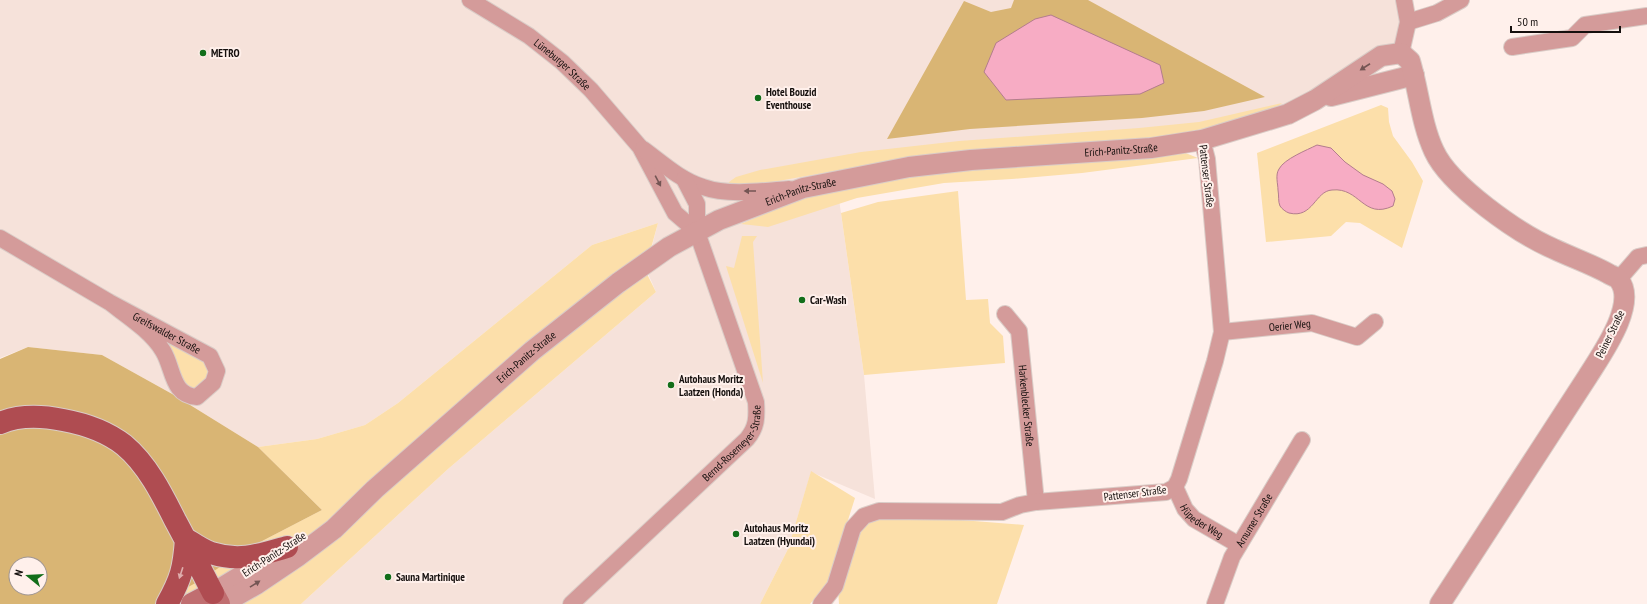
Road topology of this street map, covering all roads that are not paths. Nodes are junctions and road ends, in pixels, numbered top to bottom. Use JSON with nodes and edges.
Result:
{"nodes":[{"id":1,"x":470,"y":0,"type":"edge"},
{"id":2,"x":1404,"y":0,"type":"edge"},
{"id":3,"x":1461,"y":0,"type":"edge"},
{"id":4,"x":1647,"y":16,"type":"edge"},
{"id":5,"x":1408,"y":22,"type":"junction"},
{"id":6,"x":1512,"y":47,"type":"dead end"},
{"id":7,"x":1401,"y":53,"type":"junction"},
{"id":8,"x":1414,"y":75,"type":"junction"},
{"id":9,"x":1314,"y":100,"type":"junction"},
{"id":10,"x":1202,"y":140,"type":"junction"},
{"id":11,"x":640,"y":146,"type":"junction"},
{"id":12,"x":684,"y":179,"type":"junction"},
{"id":13,"x":803,"y":188,"type":"junction"},
{"id":14,"x":697,"y":232,"type":"junction"},
{"id":15,"x":0,"y":238,"type":"edge"},
{"id":16,"x":1647,"y":254,"type":"edge"},
{"id":17,"x":1619,"y":279,"type":"junction"},
{"id":18,"x":109,"y":302,"type":"junction"},
{"id":19,"x":1004,"y":314,"type":"dead end"},
{"id":20,"x":1375,"y":322,"type":"dead end"},
{"id":21,"x":1222,"y":332,"type":"junction"},
{"id":22,"x":0,"y":424,"type":"edge"},
{"id":23,"x":1302,"y":440,"type":"dead end"},
{"id":24,"x":1175,"y":487,"type":"junction"},
{"id":25,"x":375,"y":489,"type":"junction"},
{"id":26,"x":1036,"y":502,"type":"junction"},
{"id":27,"x":186,"y":539,"type":"junction"},
{"id":28,"x":1239,"y":545,"type":"junction"},
{"id":29,"x":287,"y":547,"type":"junction"},
{"id":30,"x":218,"y":600,"type":"edge"},
{"id":31,"x":167,"y":604,"type":"edge"},
{"id":32,"x":192,"y":604,"type":"edge"},
{"id":33,"x":571,"y":604,"type":"edge"},
{"id":34,"x":821,"y":604,"type":"edge"},
{"id":35,"x":1215,"y":604,"type":"edge"},
{"id":36,"x":1440,"y":604,"type":"edge"}],
"edges":[{"from":1,"to":11,"type":"street","name":"Lüneburger Straße"},
{"from":2,"to":5,"type":"street"},
{"from":3,"to":5,"type":"street"},
{"from":4,"to":6,"type":"street"},
{"from":5,"to":7,"type":"street"},
{"from":7,"to":8,"type":"street"},
{"from":7,"to":9,"type":"street","name":"Erich-Panitz-Straße","one_way":true},
{"from":8,"to":9,"type":"street","name":"Erich-Panitz-Straße"},
{"from":8,"to":17,"type":"street"},
{"from":9,"to":10,"type":"street","name":"Erich-Panitz-Straße"},
{"from":10,"to":13,"type":"street","name":"Erich-Panitz-Straße"},
{"from":10,"to":21,"type":"street","name":"Pattenser Straße"},
{"from":11,"to":12,"type":"street","name":"Lüneburger Straße"},
{"from":11,"to":14,"type":"street","name":"Lüneburger Straße","one_way":true},
{"from":13,"to":12,"type":"street","name":"Lüneburger Straße","one_way":true},
{"from":12,"to":14,"type":"street","name":"Lüneburger Straße"},
{"from":13,"to":14,"type":"street","name":"Erich-Panitz-Straße"},
{"from":14,"to":25,"type":"street","name":"Erich-Panitz-Straße"},
{"from":14,"to":33,"type":"street","name":"Bernd-Rosemeyer-Straße"},
{"from":15,"to":18,"type":"street","name":"Greifswalder Straße"},
{"from":16,"to":17,"type":"street"},
{"from":17,"to":36,"type":"street","name":"Peiner Straße"},
{"from":18,"to":18,"type":"street","name":"Greifswalder Straße"},
{"from":19,"to":26,"type":"street","name":"Harkenblecker Straße"},
{"from":20,"to":21,"type":"street","name":"Oerier Weg"},
{"from":21,"to":24,"type":"street","name":"Pattenser Straße"},
{"from":22,"to":27,"type":"main road"},
{"from":23,"to":28,"type":"street","name":"Arnumer Straße"},
{"from":24,"to":26,"type":"street","name":"Pattenser Straße"},
{"from":24,"to":28,"type":"street","name":"Hüpeder Weg"},
{"from":25,"to":29,"type":"street","name":"Erich-Panitz-Straße"},
{"from":30,"to":25,"type":"street","name":"Erich-Panitz-Straße","one_way":true},
{"from":26,"to":34,"type":"street","name":"Pattenser Straße"},
{"from":27,"to":29,"type":"main road"},
{"from":27,"to":30,"type":"main road"},
{"from":27,"to":31,"type":"main road","one_way":true},
{"from":28,"to":35,"type":"street","name":"Arnumer Straße"},
{"from":29,"to":30,"type":"street","name":"Erich-Panitz-Straße"},
{"from":30,"to":32,"type":"main road","name":"Erich-Panitz-Straße"}]}
